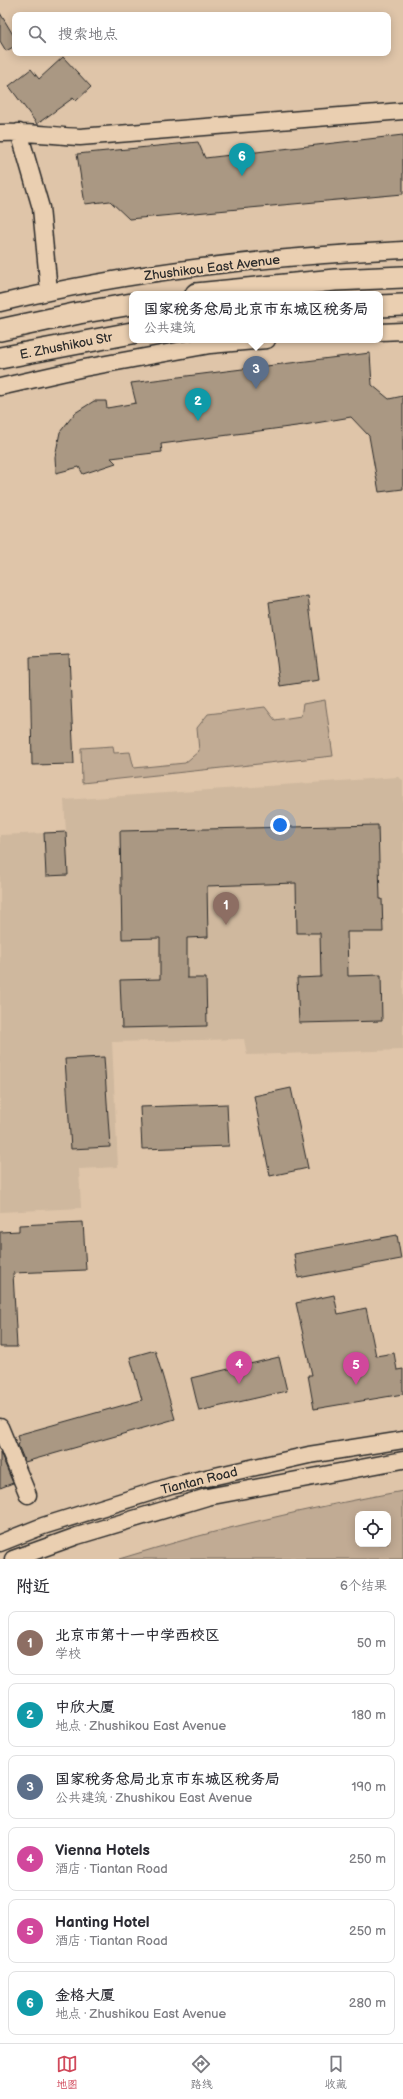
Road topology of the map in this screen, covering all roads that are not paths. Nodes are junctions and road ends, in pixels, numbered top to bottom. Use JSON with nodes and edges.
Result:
{"nodes":[{"id":1,"x":403,"y":111,"type":"edge"},
{"id":2,"x":19,"y":132,"type":"junction"},
{"id":3,"x":0,"y":133,"type":"edge"},
{"id":4,"x":403,"y":250,"type":"edge"},
{"id":5,"x":403,"y":277,"type":"edge"},
{"id":6,"x":49,"y":291,"type":"junction"},
{"id":7,"x":226,"y":291,"type":"edge"},
{"id":8,"x":0,"y":303,"type":"edge"},
{"id":9,"x":403,"y":304,"type":"edge"},
{"id":10,"x":129,"y":305,"type":"edge"},
{"id":11,"x":383,"y":306,"type":"edge"},
{"id":12,"x":0,"y":330,"type":"edge"},
{"id":13,"x":403,"y":331,"type":"edge"},
{"id":14,"x":383,"y":332,"type":"edge"},
{"id":15,"x":129,"y":334,"type":"edge"},
{"id":16,"x":233,"y":343,"type":"edge"},
{"id":17,"x":0,"y":358,"type":"edge"},
{"id":18,"x":0,"y":387,"type":"edge"},
{"id":19,"x":0,"y":1427,"type":"edge"},
{"id":20,"x":403,"y":1440,"type":"edge"},
{"id":21,"x":403,"y":1460,"type":"edge"},
{"id":22,"x":28,"y":1495,"type":"dead end"},
{"id":23,"x":0,"y":1543,"type":"edge"},
{"id":24,"x":13,"y":1559,"type":"edge"}],
"edges":[{"from":1,"to":2,"type":"street"},
{"from":2,"to":3,"type":"street"},
{"from":2,"to":6,"type":"street"},
{"from":4,"to":6,"type":"street","name":"Zhushikou East Avenue"},
{"from":5,"to":7,"type":"main road","name":"Zhushikou East Avenue"},
{"from":6,"to":8,"type":"street","name":"Zhushikou East Avenue"},
{"from":9,"to":11,"type":"main road"},
{"from":10,"to":12,"type":"main road"},
{"from":13,"to":14,"type":"street"},
{"from":15,"to":17,"type":"main road","name":"E. Zhushikou Str"},
{"from":16,"to":18,"type":"street"},
{"from":19,"to":22,"type":"street"},
{"from":20,"to":23,"type":"street","name":"Tiantan Road"},
{"from":21,"to":24,"type":"street","name":"Tiantan Road"}]}
